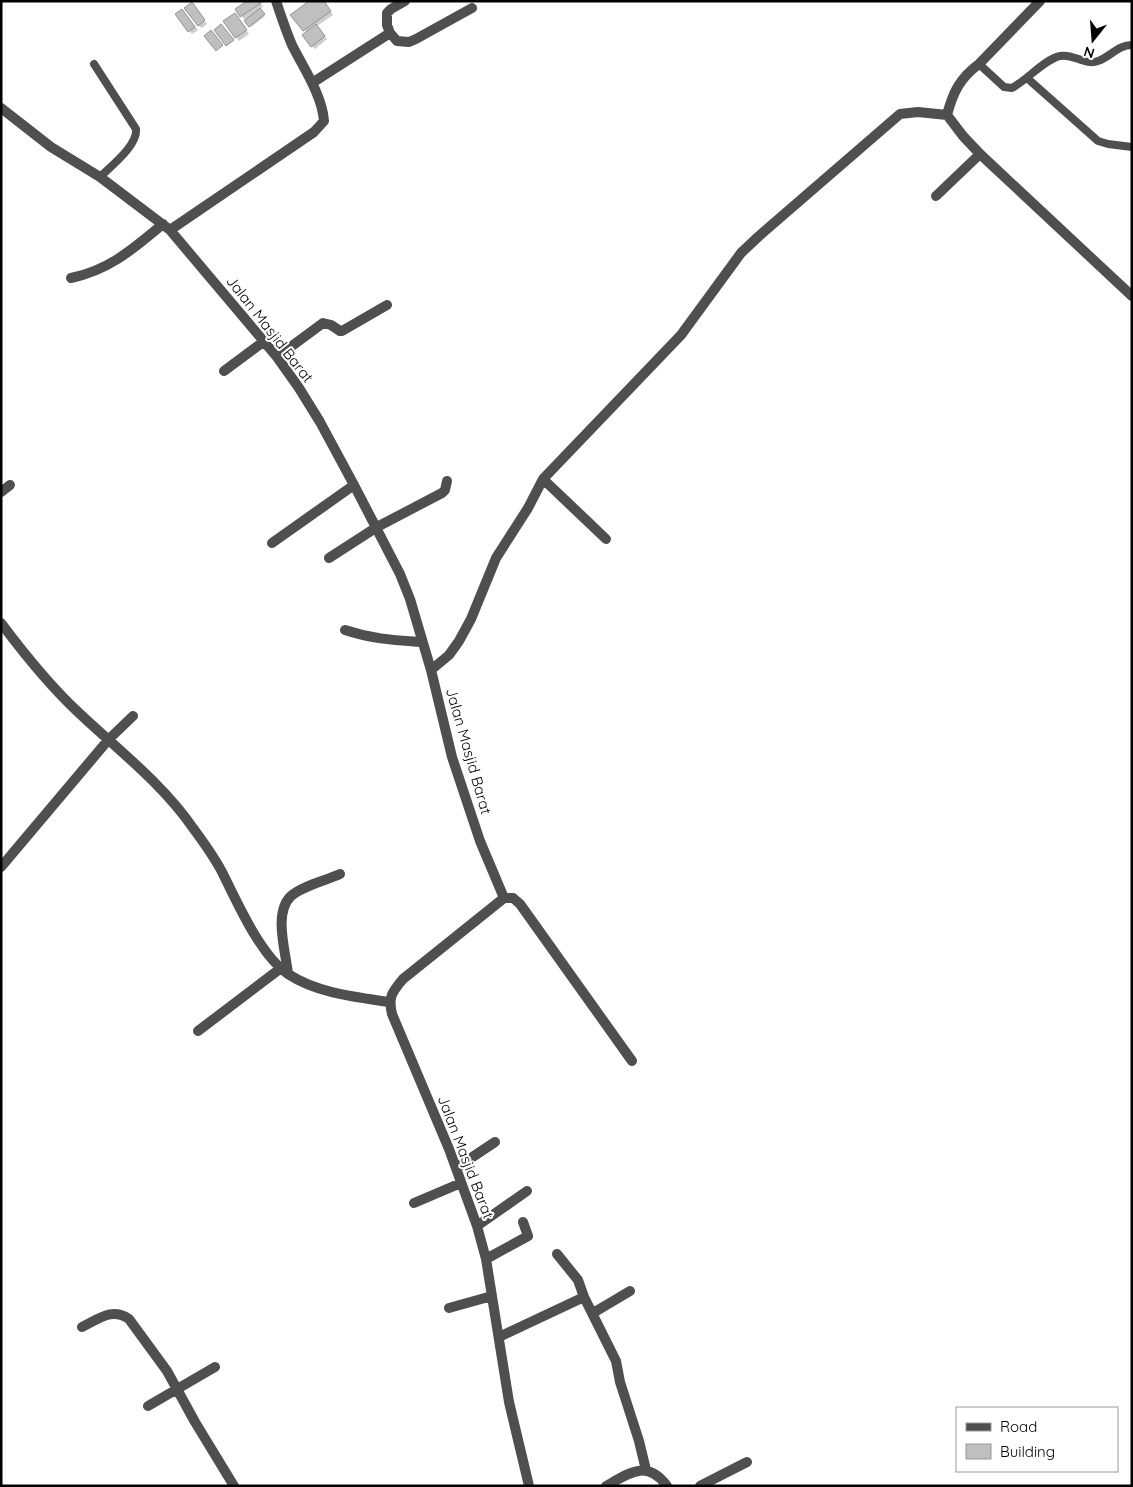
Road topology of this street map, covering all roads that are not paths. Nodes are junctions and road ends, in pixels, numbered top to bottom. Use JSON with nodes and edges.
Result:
{"nodes":[{"id":1,"x":276,"y":1,"type":"edge"},
{"id":2,"x":405,"y":1,"type":"edge"},
{"id":3,"x":1035,"y":3,"type":"edge"},
{"id":4,"x":472,"y":8,"type":"dead end"},
{"id":5,"x":390,"y":33,"type":"junction"},
{"id":6,"x":1132,"y":45,"type":"edge"},
{"id":7,"x":94,"y":64,"type":"dead end"},
{"id":8,"x":979,"y":64,"type":"junction"},
{"id":9,"x":1028,"y":78,"type":"junction"},
{"id":10,"x":312,"y":84,"type":"junction"},
{"id":11,"x":2,"y":110,"type":"edge"},
{"id":12,"x":948,"y":110,"type":"junction"},
{"id":13,"x":1132,"y":147,"type":"edge"},
{"id":14,"x":980,"y":154,"type":"junction"},
{"id":15,"x":100,"y":177,"type":"junction"},
{"id":16,"x":936,"y":196,"type":"dead end"},
{"id":17,"x":167,"y":227,"type":"junction"},
{"id":18,"x":71,"y":278,"type":"dead end"},
{"id":19,"x":1132,"y":296,"type":"edge"},
{"id":20,"x":387,"y":305,"type":"dead end"},
{"id":21,"x":263,"y":342,"type":"junction"},
{"id":22,"x":277,"y":357,"type":"junction"},
{"id":23,"x":224,"y":371,"type":"dead end"},
{"id":24,"x":543,"y":479,"type":"junction"},
{"id":25,"x":447,"y":481,"type":"dead end"},
{"id":26,"x":10,"y":485,"type":"dead end"},
{"id":27,"x":354,"y":485,"type":"junction"},
{"id":28,"x":1,"y":492,"type":"edge"},
{"id":29,"x":377,"y":527,"type":"junction"},
{"id":30,"x":606,"y":539,"type":"dead end"},
{"id":31,"x":272,"y":543,"type":"dead end"},
{"id":32,"x":329,"y":558,"type":"dead end"},
{"id":33,"x":1,"y":623,"type":"edge"},
{"id":34,"x":345,"y":630,"type":"dead end"},
{"id":35,"x":422,"y":642,"type":"junction"},
{"id":36,"x":431,"y":670,"type":"junction"},
{"id":37,"x":133,"y":716,"type":"dead end"},
{"id":38,"x":109,"y":739,"type":"junction"},
{"id":39,"x":1,"y":867,"type":"edge"},
{"id":40,"x":340,"y":874,"type":"dead end"},
{"id":41,"x":504,"y":898,"type":"junction"},
{"id":42,"x":284,"y":971,"type":"junction"},
{"id":43,"x":389,"y":1002,"type":"junction"},
{"id":44,"x":198,"y":1031,"type":"dead end"},
{"id":45,"x":632,"y":1061,"type":"dead end"},
{"id":46,"x":495,"y":1142,"type":"dead end"},
{"id":47,"x":456,"y":1168,"type":"junction"},
{"id":48,"x":461,"y":1183,"type":"junction"},
{"id":49,"x":527,"y":1191,"type":"dead end"},
{"id":50,"x":414,"y":1203,"type":"dead end"},
{"id":51,"x":523,"y":1222,"type":"dead end"},
{"id":52,"x":477,"y":1226,"type":"junction"},
{"id":53,"x":558,"y":1254,"type":"dead end"},
{"id":54,"x":486,"y":1259,"type":"junction"},
{"id":55,"x":630,"y":1290,"type":"dead end"},
{"id":56,"x":492,"y":1296,"type":"junction"},
{"id":57,"x":584,"y":1296,"type":"junction"},
{"id":58,"x":449,"y":1308,"type":"dead end"},
{"id":59,"x":593,"y":1313,"type":"junction"},
{"id":60,"x":82,"y":1327,"type":"dead end"},
{"id":61,"x":499,"y":1337,"type":"junction"},
{"id":62,"x":215,"y":1367,"type":"dead end"},
{"id":63,"x":177,"y":1389,"type":"junction"},
{"id":64,"x":148,"y":1406,"type":"dead end"},
{"id":65,"x":747,"y":1462,"type":"dead end"},
{"id":66,"x":646,"y":1470,"type":"junction"},
{"id":67,"x":234,"y":1486,"type":"edge"},
{"id":68,"x":529,"y":1486,"type":"edge"},
{"id":69,"x":606,"y":1486,"type":"edge"},
{"id":70,"x":667,"y":1486,"type":"edge"},
{"id":71,"x":700,"y":1486,"type":"edge"}],
"edges":[{"from":1,"to":10,"type":"street"},
{"from":2,"to":5,"type":"street"},
{"from":3,"to":8,"type":"street"},
{"from":4,"to":5,"type":"street"},
{"from":5,"to":10,"type":"street"},
{"from":6,"to":9,"type":"lane"},
{"from":7,"to":15,"type":"lane"},
{"from":8,"to":9,"type":"lane"},
{"from":8,"to":12,"type":"street"},
{"from":9,"to":13,"type":"lane"},
{"from":10,"to":17,"type":"street"},
{"from":11,"to":15,"type":"street","name":"Jalan Masjid Barat"},
{"from":12,"to":14,"type":"street"},
{"from":12,"to":24,"type":"street"},
{"from":14,"to":16,"type":"street"},
{"from":14,"to":19,"type":"street"},
{"from":15,"to":17,"type":"street","name":"Jalan Masjid Barat"},
{"from":17,"to":18,"type":"street"},
{"from":17,"to":21,"type":"street","name":"Jalan Masjid Barat"},
{"from":20,"to":22,"type":"street"},
{"from":21,"to":22,"type":"street","name":"Jalan Masjid Barat"},
{"from":21,"to":23,"type":"street"},
{"from":22,"to":27,"type":"street","name":"Jalan Masjid Barat"},
{"from":24,"to":30,"type":"street"},
{"from":24,"to":36,"type":"street"},
{"from":25,"to":29,"type":"street"},
{"from":26,"to":28,"type":"street"},
{"from":27,"to":29,"type":"street","name":"Jalan Masjid Barat"},
{"from":27,"to":31,"type":"street"},
{"from":29,"to":32,"type":"street"},
{"from":29,"to":35,"type":"street","name":"Jalan Masjid Barat"},
{"from":33,"to":38,"type":"street"},
{"from":34,"to":35,"type":"street"},
{"from":35,"to":36,"type":"street","name":"Jalan Masjid Barat"},
{"from":36,"to":41,"type":"street","name":"Jalan Masjid Barat"},
{"from":37,"to":38,"type":"street"},
{"from":38,"to":39,"type":"street"},
{"from":38,"to":42,"type":"street"},
{"from":40,"to":42,"type":"street"},
{"from":41,"to":43,"type":"street"},
{"from":41,"to":45,"type":"street"},
{"from":42,"to":43,"type":"street"},
{"from":42,"to":44,"type":"street"},
{"from":43,"to":47,"type":"street","name":"Jalan Masjid Barat"},
{"from":46,"to":47,"type":"street"},
{"from":47,"to":48,"type":"street","name":"Jalan Masjid Barat"},
{"from":48,"to":50,"type":"street"},
{"from":48,"to":52,"type":"street","name":"Jalan Masjid Barat"},
{"from":49,"to":52,"type":"street"},
{"from":51,"to":54,"type":"street"},
{"from":52,"to":54,"type":"street","name":"Jalan Masjid Barat"},
{"from":53,"to":57,"type":"street"},
{"from":54,"to":56,"type":"street","name":"Jalan Masjid Barat"},
{"from":55,"to":59,"type":"street"},
{"from":56,"to":58,"type":"street"},
{"from":56,"to":61,"type":"street","name":"Jalan Masjid Barat"},
{"from":57,"to":59,"type":"street"},
{"from":57,"to":61,"type":"street"},
{"from":59,"to":66,"type":"street"},
{"from":60,"to":63,"type":"street"},
{"from":61,"to":68,"type":"street","name":"Jalan Masjid Barat"},
{"from":62,"to":63,"type":"street"},
{"from":63,"to":64,"type":"street"},
{"from":63,"to":67,"type":"street"},
{"from":65,"to":71,"type":"street"},
{"from":66,"to":69,"type":"street"},
{"from":66,"to":70,"type":"street"}]}
